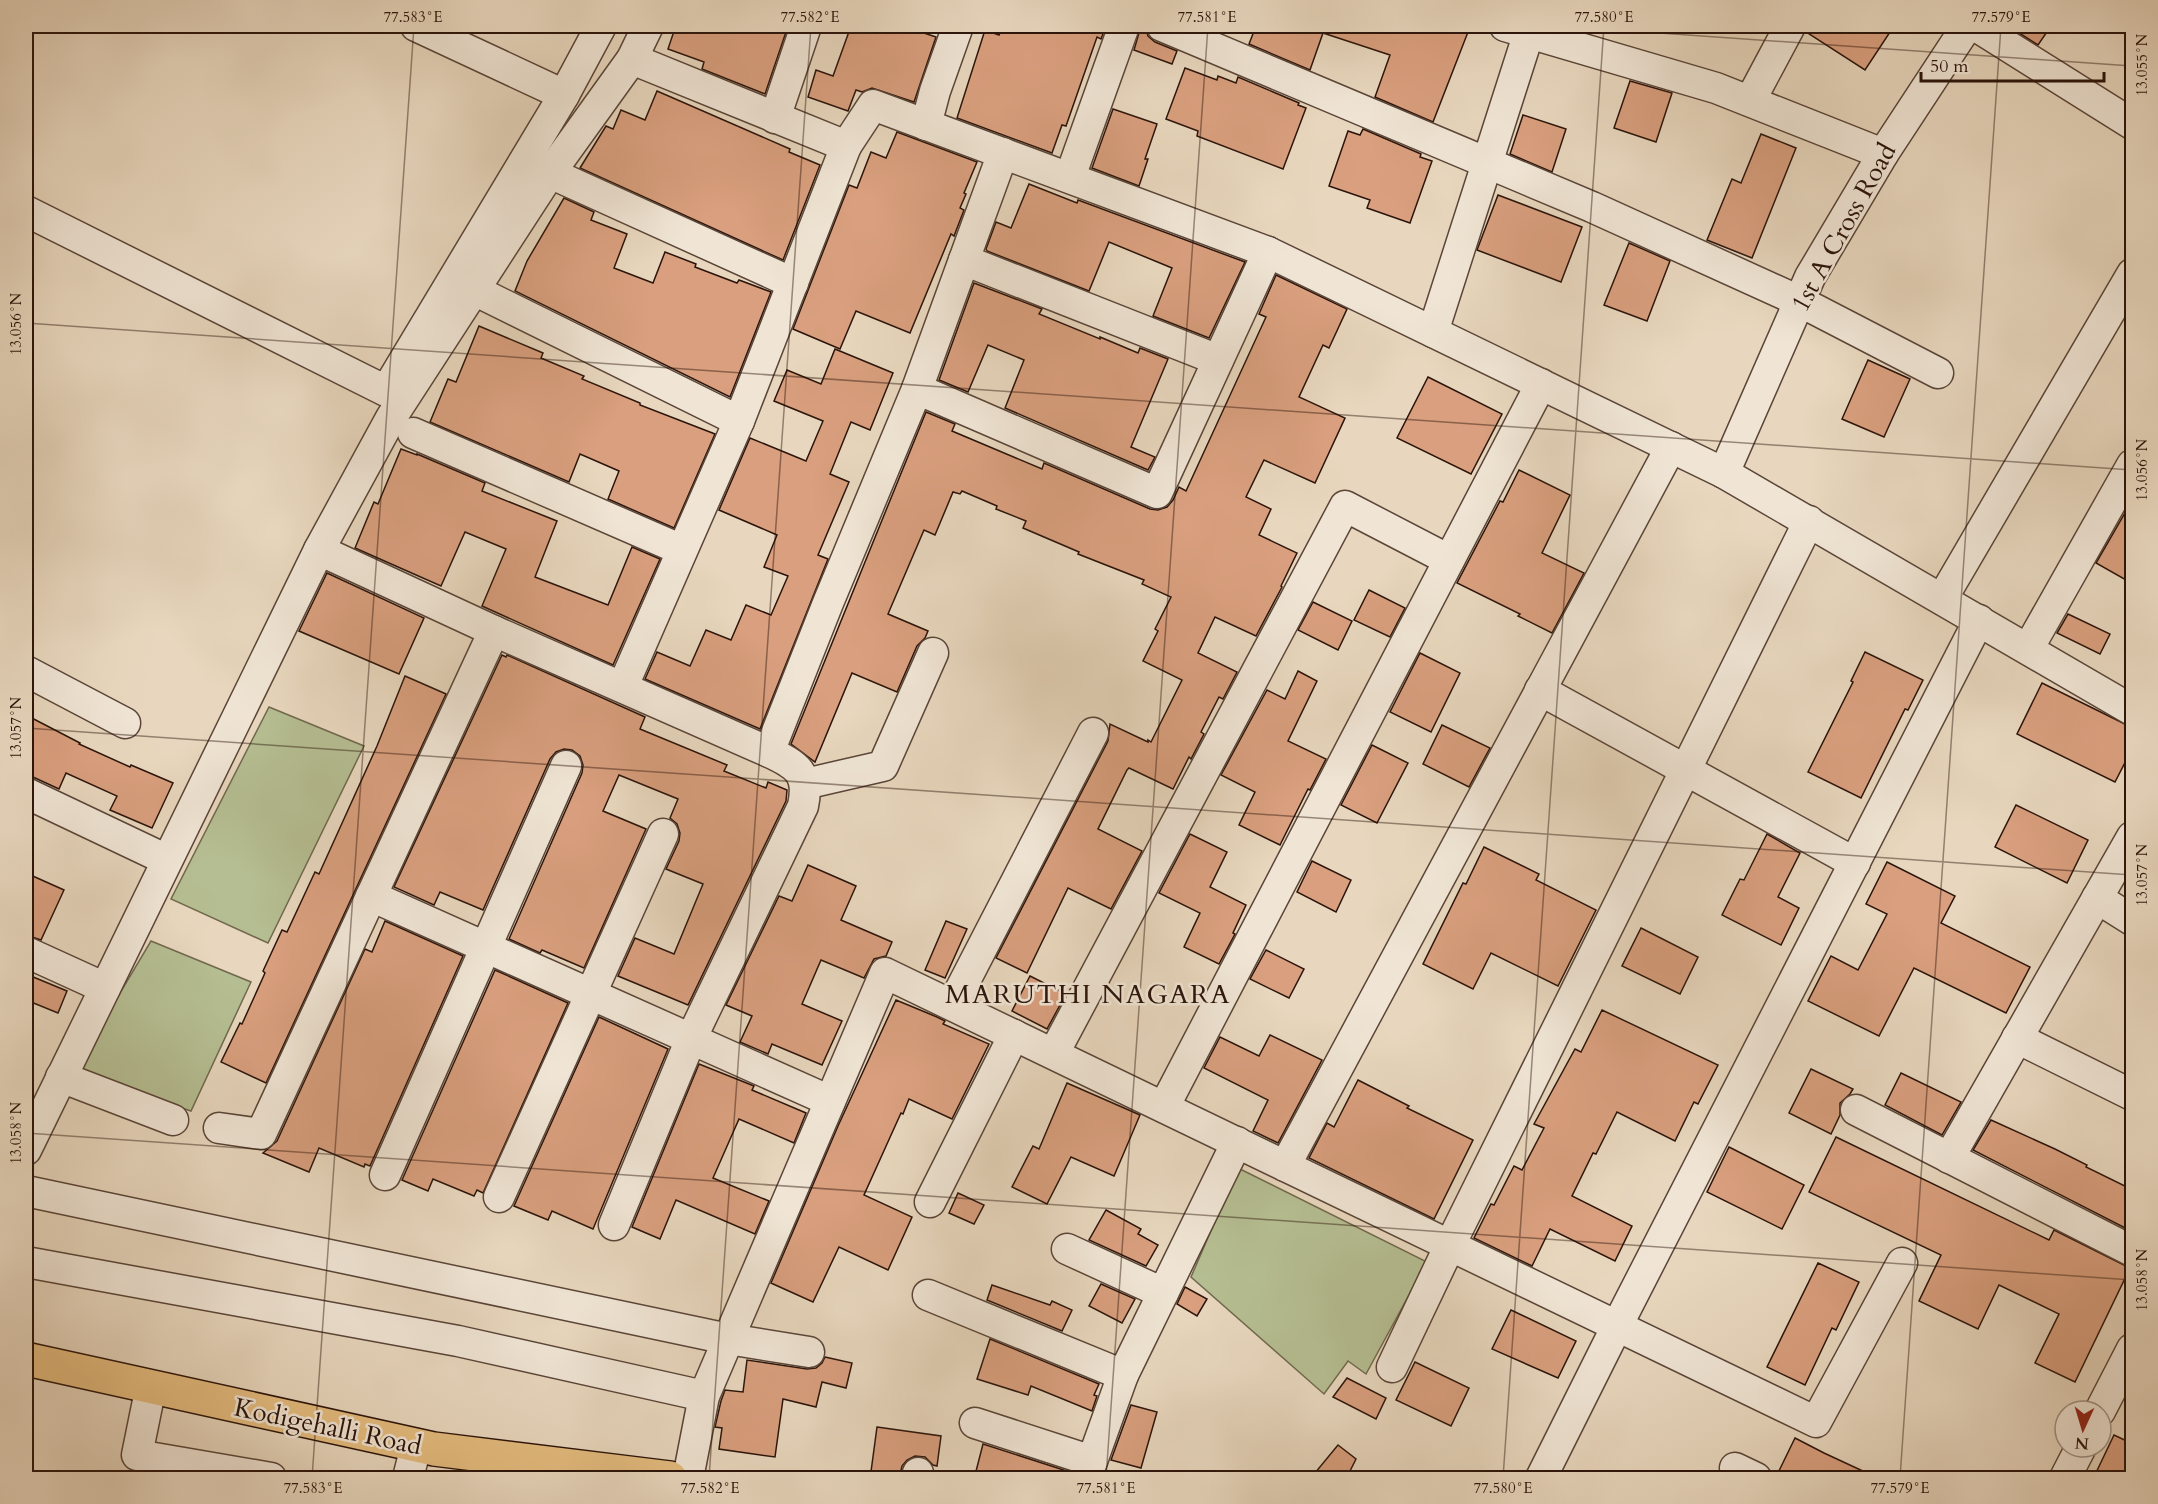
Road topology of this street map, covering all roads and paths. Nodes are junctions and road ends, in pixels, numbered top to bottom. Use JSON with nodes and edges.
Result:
{"nodes":[{"id":1,"x":416,"y":26,"type":"edge"},
{"id":2,"x":601,"y":26,"type":"edge"},
{"id":3,"x":648,"y":26,"type":"edge"},
{"id":4,"x":806,"y":26,"type":"edge"},
{"id":5,"x":958,"y":26,"type":"edge"},
{"id":6,"x":1124,"y":26,"type":"edge"},
{"id":7,"x":1162,"y":26,"type":"edge"},
{"id":8,"x":1790,"y":26,"type":"edge"},
{"id":9,"x":1967,"y":26,"type":"edge"},
{"id":10,"x":1976,"y":26,"type":"edge"},
{"id":11,"x":1521,"y":27,"type":"edge"},
{"id":12,"x":632,"y":58,"type":"junction"},
{"id":13,"x":564,"y":95,"type":"junction"},
{"id":14,"x":1750,"y":101,"type":"junction"},
{"id":15,"x":775,"y":118,"type":"junction"},
{"id":16,"x":2133,"y":124,"type":"edge"},
{"id":17,"x":926,"y":125,"type":"junction"},
{"id":18,"x":846,"y":146,"type":"junction"},
{"id":19,"x":1003,"y":153,"type":"junction"},
{"id":20,"x":1883,"y":154,"type":"junction"},
{"id":21,"x":1488,"y":164,"type":"junction"},
{"id":22,"x":550,"y":173,"type":"junction"},
{"id":23,"x":1070,"y":177,"type":"junction"},
{"id":24,"x":26,"y":211,"type":"edge"},
{"id":25,"x":1268,"y":252,"type":"junction"},
{"id":26,"x":964,"y":260,"type":"junction"},
{"id":27,"x":2133,"y":274,"type":"edge"},
{"id":28,"x":793,"y":283,"type":"junction"},
{"id":29,"x":474,"y":290,"type":"junction"},
{"id":30,"x":1799,"y":301,"type":"junction"},
{"id":31,"x":1433,"y":332,"type":"junction"},
{"id":32,"x":1218,"y":360,"type":"junction"},
{"id":33,"x":1938,"y":373,"type":"dead end"},
{"id":34,"x":1541,"y":384,"type":"junction"},
{"id":35,"x":917,"y":389,"type":"junction"},
{"id":36,"x":738,"y":422,"type":"junction"},
{"id":37,"x":413,"y":433,"type":"dead end"},
{"id":38,"x":1671,"y":447,"type":"junction"},
{"id":39,"x":2133,"y":465,"type":"edge"},
{"id":40,"x":1724,"y":473,"type":"junction"},
{"id":41,"x":1809,"y":521,"type":"junction"},
{"id":42,"x":319,"y":550,"type":"junction"},
{"id":43,"x":682,"y":550,"type":"junction"},
{"id":44,"x":1449,"y":560,"type":"junction"},
{"id":45,"x":1942,"y":599,"type":"junction"},
{"id":46,"x":1979,"y":620,"type":"junction"},
{"id":47,"x":494,"y":631,"type":"junction"},
{"id":48,"x":2028,"y":649,"type":"junction"},
{"id":49,"x":933,"y":653,"type":"dead end"},
{"id":50,"x":26,"y":671,"type":"edge"},
{"id":51,"x":623,"y":686,"type":"junction"},
{"id":52,"x":1540,"y":690,"type":"junction"},
{"id":53,"x":2133,"y":710,"type":"edge"},
{"id":54,"x":125,"y":723,"type":"dead end"},
{"id":55,"x":1093,"y":733,"type":"dead end"},
{"id":56,"x":769,"y":752,"type":"junction"},
{"id":57,"x":566,"y":766,"type":"dead end"},
{"id":58,"x":1685,"y":771,"type":"junction"},
{"id":59,"x":805,"y":784,"type":"junction"},
{"id":60,"x":26,"y":794,"type":"edge"},
{"id":61,"x":663,"y":834,"type":"dead end"},
{"id":62,"x":2133,"y":837,"type":"edge"},
{"id":63,"x":167,"y":860,"type":"junction"},
{"id":64,"x":1855,"y":863,"type":"junction"},
{"id":65,"x":371,"y":896,"type":"junction"},
{"id":66,"x":2097,"y":898,"type":"junction"},
{"id":67,"x":2133,"y":920,"type":"edge"},
{"id":68,"x":486,"y":947,"type":"junction"},
{"id":69,"x":26,"y":952,"type":"edge"},
{"id":70,"x":105,"y":988,"type":"junction"},
{"id":71,"x":591,"y":994,"type":"junction"},
{"id":72,"x":953,"y":1004,"type":"junction"},
{"id":73,"x":1014,"y":1035,"type":"junction"},
{"id":74,"x":2018,"y":1038,"type":"junction"},
{"id":75,"x":691,"y":1039,"type":"junction"},
{"id":76,"x":1053,"y":1053,"type":"junction"},
{"id":77,"x":61,"y":1077,"type":"junction"},
{"id":78,"x":2133,"y":1095,"type":"edge"},
{"id":79,"x":830,"y":1101,"type":"junction"},
{"id":80,"x":1164,"y":1107,"type":"junction"},
{"id":81,"x":1856,"y":1110,"type":"dead end"},
{"id":82,"x":173,"y":1120,"type":"dead end"},
{"id":83,"x":219,"y":1128,"type":"dead end"},
{"id":84,"x":1237,"y":1142,"type":"junction"},
{"id":85,"x":26,"y":1150,"type":"edge"},
{"id":86,"x":1949,"y":1158,"type":"junction"},
{"id":87,"x":1285,"y":1166,"type":"junction"},
{"id":88,"x":385,"y":1175,"type":"dead end"},
{"id":89,"x":26,"y":1191,"type":"edge"},
{"id":90,"x":498,"y":1197,"type":"dead end"},
{"id":91,"x":930,"y":1202,"type":"dead end"},
{"id":92,"x":614,"y":1225,"type":"dead end"},
{"id":93,"x":1450,"y":1245,"type":"junction"},
{"id":94,"x":1067,"y":1249,"type":"dead end"},
{"id":95,"x":2133,"y":1251,"type":"edge"},
{"id":96,"x":26,"y":1262,"type":"edge"},
{"id":97,"x":1902,"y":1263,"type":"dead end"},
{"id":98,"x":1163,"y":1293,"type":"junction"},
{"id":99,"x":928,"y":1294,"type":"dead end"},
{"id":100,"x":1617,"y":1326,"type":"junction"},
{"id":101,"x":728,"y":1339,"type":"junction"},
{"id":102,"x":2133,"y":1349,"type":"edge"},
{"id":103,"x":809,"y":1352,"type":"dead end"},
{"id":104,"x":26,"y":1359,"type":"edge"},
{"id":105,"x":1392,"y":1367,"type":"dead end"},
{"id":106,"x":1123,"y":1375,"type":"junction"},
{"id":107,"x":151,"y":1386,"type":"junction"},
{"id":108,"x":704,"y":1396,"type":"junction"},
{"id":109,"x":2106,"y":1399,"type":"edge"},
{"id":110,"x":975,"y":1423,"type":"dead end"},
{"id":111,"x":416,"y":1446,"type":"junction"},
{"id":112,"x":2075,"y":1459,"type":"edge"},
{"id":113,"x":1089,"y":1470,"type":"edge"},
{"id":114,"x":579,"y":1473,"type":"edge"},
{"id":115,"x":271,"y":1479,"type":"edge"},
{"id":116,"x":408,"y":1479,"type":"edge"},
{"id":117,"x":670,"y":1479,"type":"edge"},
{"id":118,"x":688,"y":1479,"type":"edge"},
{"id":119,"x":1541,"y":1479,"type":"edge"},
{"id":120,"x":2065,"y":1479,"type":"edge"}],
"edges":[{"from":1,"to":13,"type":"street"},
{"from":2,"to":13,"type":"street"},
{"from":3,"to":12,"type":"street"},
{"from":4,"to":15,"type":"street"},
{"from":5,"to":17,"type":"street"},
{"from":6,"to":23,"type":"street"},
{"from":7,"to":21,"type":"street"},
{"from":8,"to":14,"type":"street"},
{"from":9,"to":20,"type":"street","name":"1st A Cross Road"},
{"from":10,"to":16,"type":"street"},
{"from":11,"to":14,"type":"street"},
{"from":11,"to":21,"type":"street"},
{"from":12,"to":15,"type":"street"},
{"from":12,"to":22,"type":"street"},
{"from":13,"to":24,"type":"street"},
{"from":14,"to":20,"type":"street"},
{"from":15,"to":18,"type":"street"},
{"from":17,"to":18,"type":"street"},
{"from":17,"to":19,"type":"street"},
{"from":18,"to":28,"type":"street"},
{"from":19,"to":23,"type":"street"},
{"from":19,"to":26,"type":"street"},
{"from":20,"to":30,"type":"street","name":"1st A Cross Road"},
{"from":21,"to":30,"type":"street"},
{"from":21,"to":31,"type":"street"},
{"from":22,"to":28,"type":"street"},
{"from":22,"to":29,"type":"street"},
{"from":23,"to":25,"type":"street"},
{"from":25,"to":31,"type":"street"},
{"from":25,"to":32,"type":"street"},
{"from":26,"to":32,"type":"street"},
{"from":26,"to":35,"type":"street"},
{"from":27,"to":45,"type":"street"},
{"from":28,"to":36,"type":"street"},
{"from":29,"to":36,"type":"street"},
{"from":29,"to":42,"type":"street"},
{"from":30,"to":33,"type":"street"},
{"from":30,"to":40,"type":"street","name":"1st A Cross Road"},
{"from":31,"to":34,"type":"street"},
{"from":32,"to":35,"type":"street"},
{"from":34,"to":38,"type":"street"},
{"from":34,"to":44,"type":"street"},
{"from":35,"to":56,"type":"street"},
{"from":36,"to":43,"type":"street"},
{"from":37,"to":43,"type":"street"},
{"from":38,"to":40,"type":"street"},
{"from":38,"to":52,"type":"street"},
{"from":39,"to":48,"type":"street"},
{"from":40,"to":41,"type":"street"},
{"from":41,"to":45,"type":"street"},
{"from":41,"to":58,"type":"street"},
{"from":42,"to":47,"type":"street"},
{"from":42,"to":63,"type":"street"},
{"from":43,"to":51,"type":"street"},
{"from":44,"to":76,"type":"street"},
{"from":44,"to":80,"type":"street"},
{"from":45,"to":46,"type":"street"},
{"from":46,"to":48,"type":"street"},
{"from":46,"to":64,"type":"street"},
{"from":47,"to":51,"type":"street"},
{"from":47,"to":65,"type":"street"},
{"from":48,"to":53,"type":"street"},
{"from":49,"to":59,"type":"street"},
{"from":50,"to":54,"type":"street"},
{"from":51,"to":56,"type":"street"},
{"from":52,"to":58,"type":"street"},
{"from":52,"to":87,"type":"street"},
{"from":55,"to":72,"type":"street"},
{"from":56,"to":59,"type":"street"},
{"from":57,"to":68,"type":"street"},
{"from":58,"to":64,"type":"street"},
{"from":58,"to":93,"type":"street"},
{"from":59,"to":75,"type":"street"},
{"from":60,"to":63,"type":"street"},
{"from":61,"to":71,"type":"street"},
{"from":62,"to":66,"type":"street"},
{"from":63,"to":70,"type":"street"},
{"from":64,"to":100,"type":"street"},
{"from":65,"to":68,"type":"street"},
{"from":65,"to":83,"type":"street"},
{"from":66,"to":67,"type":"street"},
{"from":66,"to":74,"type":"street"},
{"from":68,"to":71,"type":"street"},
{"from":68,"to":88,"type":"street"},
{"from":69,"to":70,"type":"street"},
{"from":70,"to":77,"type":"street"},
{"from":71,"to":75,"type":"street"},
{"from":71,"to":90,"type":"street"},
{"from":72,"to":73,"type":"street"},
{"from":72,"to":79,"type":"street"},
{"from":73,"to":76,"type":"street"},
{"from":73,"to":91,"type":"street"},
{"from":74,"to":78,"type":"street"},
{"from":74,"to":86,"type":"street"},
{"from":75,"to":79,"type":"street"},
{"from":75,"to":92,"type":"street"},
{"from":76,"to":80,"type":"street"},
{"from":77,"to":82,"type":"street"},
{"from":77,"to":85,"type":"street"},
{"from":79,"to":101,"type":"street"},
{"from":80,"to":84,"type":"street"},
{"from":81,"to":86,"type":"street"},
{"from":84,"to":87,"type":"street"},
{"from":84,"to":98,"type":"street"},
{"from":86,"to":95,"type":"street"},
{"from":87,"to":93,"type":"street"},
{"from":89,"to":101,"type":"street"},
{"from":93,"to":100,"type":"street"},
{"from":93,"to":105,"type":"street"},
{"from":94,"to":98,"type":"street"},
{"from":96,"to":108,"type":"street"},
{"from":97,"to":100,"type":"street"},
{"from":98,"to":106,"type":"street"},
{"from":99,"to":106,"type":"street"},
{"from":100,"to":119,"type":"street"},
{"from":101,"to":103,"type":"street"},
{"from":101,"to":108,"type":"street"},
{"from":102,"to":109,"type":"street"},
{"from":104,"to":107,"type":"main road","name":"Kodigehalli Road"},
{"from":106,"to":113,"type":"street"},
{"from":107,"to":111,"type":"main road","name":"Kodigehalli Road"},
{"from":107,"to":115,"type":"street"},
{"from":108,"to":118,"type":"street"},
{"from":110,"to":113,"type":"street"},
{"from":111,"to":114,"type":"main road","name":"Kodigehalli Road"},
{"from":111,"to":116,"type":"street"},
{"from":112,"to":120,"type":"street"},
{"from":114,"to":117,"type":"main road","name":"Kodigehalli Road"}]}
